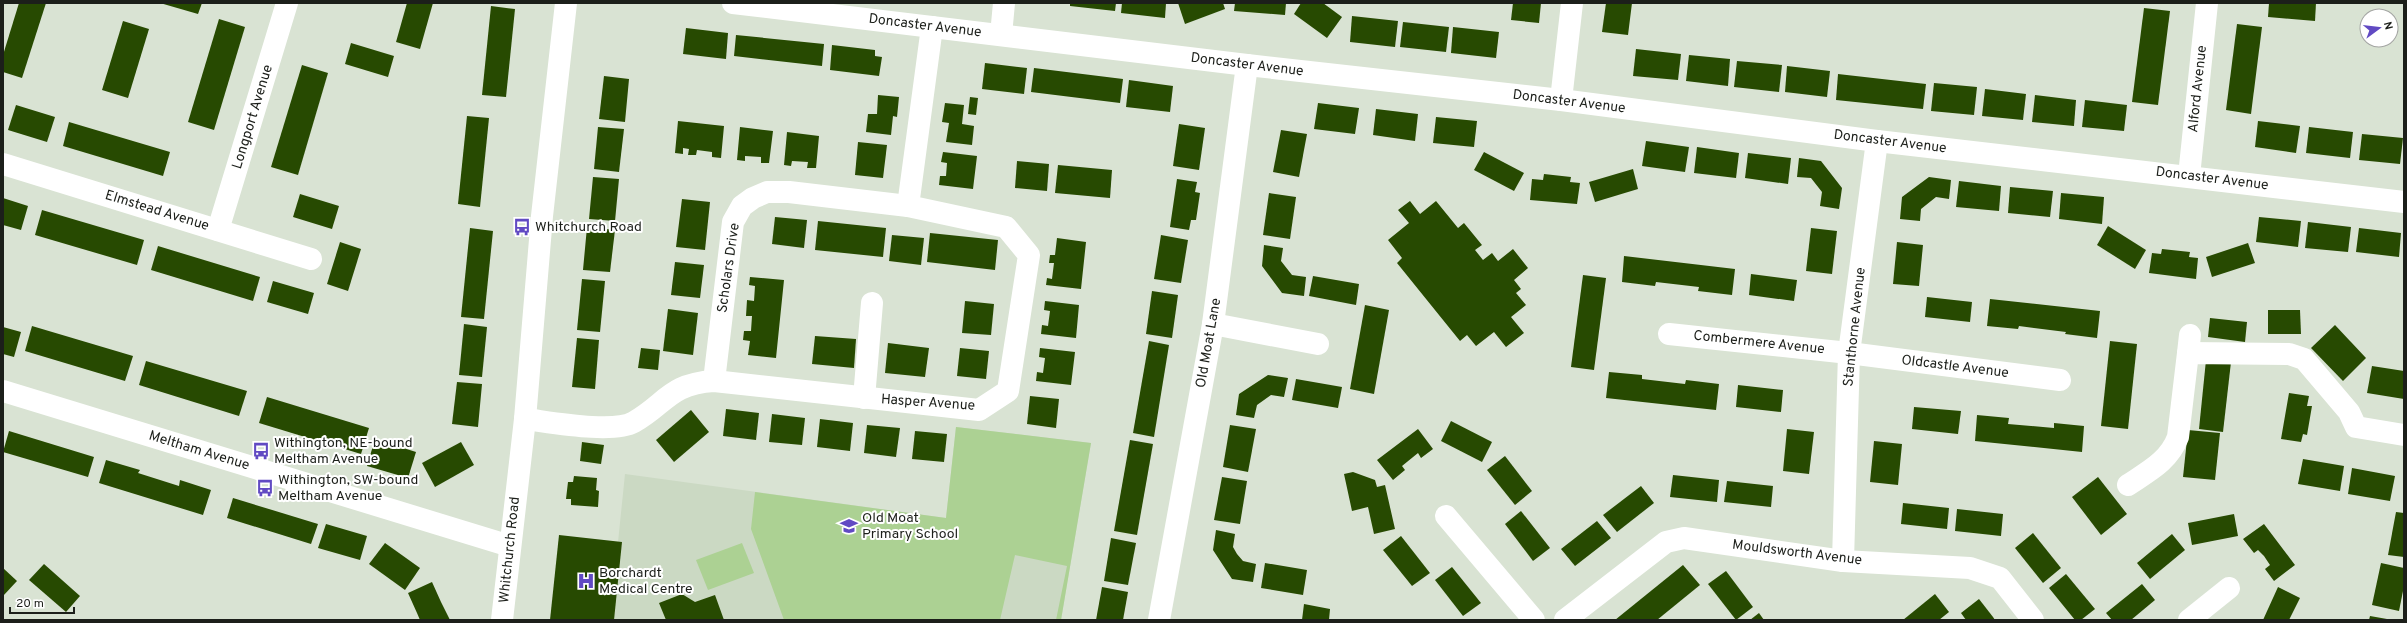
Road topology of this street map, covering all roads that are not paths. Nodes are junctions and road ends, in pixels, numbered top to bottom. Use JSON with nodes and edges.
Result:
{"nodes":[{"id":1,"x":287,"y":3,"type":"edge"},
{"id":2,"x":566,"y":3,"type":"edge"},
{"id":3,"x":733,"y":3,"type":"edge"},
{"id":4,"x":1004,"y":3,"type":"edge"},
{"id":5,"x":1572,"y":3,"type":"edge"},
{"id":6,"x":2207,"y":3,"type":"edge"},
{"id":7,"x":932,"y":27,"type":"junction"},
{"id":8,"x":1001,"y":35,"type":"junction"},
{"id":9,"x":1247,"y":65,"type":"junction"},
{"id":10,"x":1562,"y":100,"type":"junction"},
{"id":11,"x":1878,"y":141,"type":"junction"},
{"id":12,"x":3,"y":164,"type":"edge"},
{"id":13,"x":2189,"y":176,"type":"junction"},
{"id":14,"x":2404,"y":202,"type":"edge"},
{"id":15,"x":908,"y":206,"type":"junction"},
{"id":16,"x":218,"y":230,"type":"junction"},
{"id":17,"x":311,"y":259,"type":"dead end"},
{"id":18,"x":872,"y":303,"type":"dead end"},
{"id":19,"x":1213,"y":324,"type":"junction"},
{"id":20,"x":1669,"y":334,"type":"dead end"},
{"id":21,"x":1318,"y":344,"type":"dead end"},
{"id":22,"x":1850,"y":353,"type":"junction"},
{"id":23,"x":2060,"y":380,"type":"dead end"},
{"id":24,"x":714,"y":381,"type":"junction"},
{"id":25,"x":3,"y":391,"type":"edge"},
{"id":26,"x":864,"y":398,"type":"junction"},
{"id":27,"x":525,"y":419,"type":"junction"},
{"id":28,"x":2404,"y":435,"type":"edge"},
{"id":29,"x":2128,"y":485,"type":"dead end"},
{"id":30,"x":1446,"y":516,"type":"dead end"},
{"id":31,"x":510,"y":546,"type":"junction"},
{"id":32,"x":1843,"y":561,"type":"junction"},
{"id":33,"x":2229,"y":588,"type":"dead end"},
{"id":34,"x":502,"y":620,"type":"edge"},
{"id":35,"x":1159,"y":620,"type":"edge"},
{"id":36,"x":1534,"y":620,"type":"edge"},
{"id":37,"x":1566,"y":620,"type":"edge"},
{"id":38,"x":2032,"y":620,"type":"edge"},
{"id":39,"x":2189,"y":620,"type":"edge"}],
"edges":[{"from":1,"to":16,"type":"street","name":"Longport Avenue"},
{"from":2,"to":27,"type":"street","name":"Whitchurch Road"},
{"from":3,"to":7,"type":"street","name":"Doncaster Avenue"},
{"from":4,"to":8,"type":"street"},
{"from":5,"to":10,"type":"street"},
{"from":6,"to":13,"type":"street","name":"Alford Avenue"},
{"from":7,"to":8,"type":"street","name":"Doncaster Avenue"},
{"from":7,"to":15,"type":"street"},
{"from":8,"to":9,"type":"street","name":"Doncaster Avenue"},
{"from":9,"to":10,"type":"street","name":"Doncaster Avenue"},
{"from":9,"to":19,"type":"street","name":"Old Moat Lane"},
{"from":10,"to":11,"type":"street","name":"Doncaster Avenue"},
{"from":11,"to":13,"type":"street","name":"Doncaster Avenue"},
{"from":11,"to":22,"type":"street","name":"Stanthorne Avenue"},
{"from":12,"to":16,"type":"street","name":"Elmstead Avenue"},
{"from":13,"to":14,"type":"street","name":"Doncaster Avenue"},
{"from":15,"to":24,"type":"street","name":"Scholars Drive"},
{"from":15,"to":26,"type":"street","name":"Hasper Avenue"},
{"from":16,"to":17,"type":"street","name":"Elmstead Avenue"},
{"from":18,"to":26,"type":"street"},
{"from":19,"to":21,"type":"street"},
{"from":19,"to":35,"type":"street","name":"Old Moat Lane"},
{"from":20,"to":22,"type":"street","name":"Combermere Avenue"},
{"from":22,"to":23,"type":"street","name":"Oldcastle Avenue"},
{"from":22,"to":32,"type":"street","name":"Stanthorne Avenue"},
{"from":24,"to":26,"type":"street","name":"Hasper Avenue"},
{"from":24,"to":27,"type":"street","name":"Hasper Avenue"},
{"from":25,"to":31,"type":"street","name":"Meltham Avenue"},
{"from":27,"to":31,"type":"street","name":"Whitchurch Road"},
{"from":28,"to":29,"type":"street"},
{"from":30,"to":36,"type":"street"},
{"from":31,"to":34,"type":"street","name":"Whitchurch Road"},
{"from":32,"to":37,"type":"street","name":"Mouldsworth Avenue"},
{"from":32,"to":38,"type":"street","name":"Mouldsworth Avenue"},
{"from":33,"to":39,"type":"street"}]}
